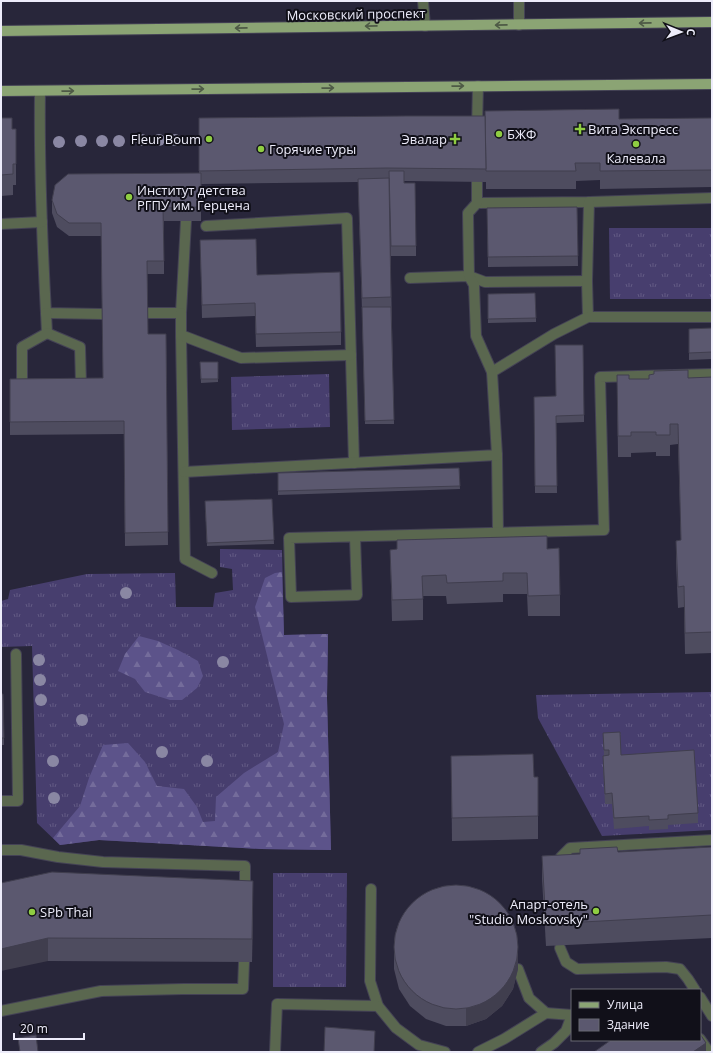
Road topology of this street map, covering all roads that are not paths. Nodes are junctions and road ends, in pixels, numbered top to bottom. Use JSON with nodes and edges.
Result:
{"nodes":[{"id":1,"x":423,"y":1,"type":"edge"},
{"id":2,"x":519,"y":1,"type":"edge"},
{"id":3,"x":712,"y":22,"type":"edge"},
{"id":4,"x":519,"y":25,"type":"junction"},
{"id":5,"x":425,"y":26,"type":"junction"},
{"id":6,"x":1,"y":31,"type":"edge"},
{"id":7,"x":712,"y":84,"type":"edge"},
{"id":8,"x":478,"y":86,"type":"junction"},
{"id":9,"x":1,"y":91,"type":"edge"},
{"id":10,"x":40,"y":91,"type":"junction"},
{"id":11,"x":477,"y":129,"type":"edge"},
{"id":12,"x":477,"y":182,"type":"edge"},
{"id":13,"x":712,"y":198,"type":"edge"},
{"id":14,"x":589,"y":202,"type":"junction"},
{"id":15,"x":477,"y":203,"type":"junction"},
{"id":16,"x":186,"y":221,"type":"edge"},
{"id":17,"x":42,"y":222,"type":"junction"},
{"id":18,"x":1,"y":224,"type":"edge"},
{"id":19,"x":206,"y":226,"type":"dead end"},
{"id":20,"x":469,"y":276,"type":"junction"},
{"id":21,"x":410,"y":278,"type":"dead end"},
{"id":22,"x":587,"y":281,"type":"junction"},
{"id":23,"x":46,"y":313,"type":"junction"},
{"id":24,"x":147,"y":313,"type":"edge"},
{"id":25,"x":181,"y":313,"type":"junction"},
{"id":26,"x":102,"y":314,"type":"edge"},
{"id":27,"x":588,"y":317,"type":"junction"},
{"id":28,"x":712,"y":317,"type":"edge"},
{"id":29,"x":48,"y":333,"type":"junction"},
{"id":30,"x":181,"y":335,"type":"junction"},
{"id":31,"x":351,"y":355,"type":"junction"},
{"id":32,"x":492,"y":372,"type":"junction"},
{"id":33,"x":712,"y":374,"type":"edge"},
{"id":34,"x":22,"y":382,"type":"edge"},
{"id":35,"x":81,"y":384,"type":"edge"},
{"id":36,"x":497,"y":455,"type":"junction"},
{"id":37,"x":354,"y":463,"type":"junction"},
{"id":38,"x":184,"y":472,"type":"junction"},
{"id":39,"x":498,"y":533,"type":"junction"},
{"id":40,"x":355,"y":537,"type":"junction"},
{"id":41,"x":212,"y":573,"type":"dead end"},
{"id":42,"x":16,"y":654,"type":"dead end"},
{"id":43,"x":1,"y":801,"type":"edge"},
{"id":44,"x":712,"y":840,"type":"edge"},
{"id":45,"x":1,"y":850,"type":"edge"},
{"id":46,"x":557,"y":870,"type":"edge"},
{"id":47,"x":371,"y":889,"type":"dead end"},
{"id":48,"x":245,"y":904,"type":"edge"},
{"id":49,"x":560,"y":948,"type":"edge"},
{"id":50,"x":244,"y":962,"type":"edge"},
{"id":51,"x":518,"y":969,"type":"edge"},
{"id":52,"x":694,"y":989,"type":"edge"},
{"id":53,"x":701,"y":999,"type":"edge"},
{"id":54,"x":378,"y":1006,"type":"junction"},
{"id":55,"x":1,"y":1010,"type":"edge"},
{"id":56,"x":546,"y":1013,"type":"junction"},
{"id":57,"x":571,"y":1015,"type":"edge"},
{"id":58,"x":712,"y":1016,"type":"edge"},
{"id":59,"x":571,"y":1018,"type":"edge"},
{"id":60,"x":701,"y":1040,"type":"edge"},
{"id":61,"x":417,"y":1049,"type":"edge"},
{"id":62,"x":275,"y":1052,"type":"edge"},
{"id":63,"x":445,"y":1052,"type":"edge"},
{"id":64,"x":478,"y":1052,"type":"edge"},
{"id":65,"x":541,"y":1052,"type":"edge"},
{"id":66,"x":709,"y":1052,"type":"edge"}],
"edges":[{"from":1,"to":5,"type":"lane"},
{"from":2,"to":4,"type":"lane"},
{"from":3,"to":4,"type":"main road","name":"Московский проспект","one_way":true},
{"from":4,"to":5,"type":"main road","name":"Московский проспект","one_way":true},
{"from":5,"to":6,"type":"main road","name":"Московский проспект","one_way":true},
{"from":7,"to":8,"type":"main road"},
{"from":10,"to":8,"type":"main road","one_way":true},
{"from":8,"to":11,"type":"lane"},
{"from":9,"to":10,"type":"main road"},
{"from":10,"to":17,"type":"lane"},
{"from":12,"to":15,"type":"lane"},
{"from":13,"to":14,"type":"lane"},
{"from":14,"to":15,"type":"lane"},
{"from":14,"to":22,"type":"lane"},
{"from":15,"to":20,"type":"lane"},
{"from":16,"to":25,"type":"lane"},
{"from":17,"to":18,"type":"lane"},
{"from":17,"to":23,"type":"lane"},
{"from":19,"to":31,"type":"lane"},
{"from":20,"to":21,"type":"lane"},
{"from":20,"to":22,"type":"lane"},
{"from":20,"to":32,"type":"lane"},
{"from":22,"to":27,"type":"lane"},
{"from":23,"to":26,"type":"lane"},
{"from":23,"to":29,"type":"lane"},
{"from":24,"to":25,"type":"lane"},
{"from":25,"to":30,"type":"lane"},
{"from":27,"to":28,"type":"lane"},
{"from":27,"to":32,"type":"lane"},
{"from":29,"to":34,"type":"lane"},
{"from":29,"to":35,"type":"lane"},
{"from":30,"to":31,"type":"lane"},
{"from":30,"to":38,"type":"lane"},
{"from":31,"to":37,"type":"lane"},
{"from":32,"to":36,"type":"lane"},
{"from":33,"to":39,"type":"lane"},
{"from":36,"to":37,"type":"lane"},
{"from":36,"to":39,"type":"lane"},
{"from":37,"to":38,"type":"lane"},
{"from":38,"to":41,"type":"lane"},
{"from":39,"to":40,"type":"lane"},
{"from":40,"to":40,"type":"lane"},
{"from":42,"to":43,"type":"lane"},
{"from":44,"to":46,"type":"lane"},
{"from":45,"to":48,"type":"lane"},
{"from":47,"to":54,"type":"lane"},
{"from":49,"to":52,"type":"lane"},
{"from":50,"to":55,"type":"lane"},
{"from":51,"to":56,"type":"lane"},
{"from":53,"to":58,"type":"lane"},
{"from":54,"to":61,"type":"lane"},
{"from":54,"to":62,"type":"lane"},
{"from":56,"to":57,"type":"lane"},
{"from":56,"to":64,"type":"lane"},
{"from":59,"to":65,"type":"lane"},
{"from":60,"to":66,"type":"lane"},
{"from":61,"to":63,"type":"lane"}]}
